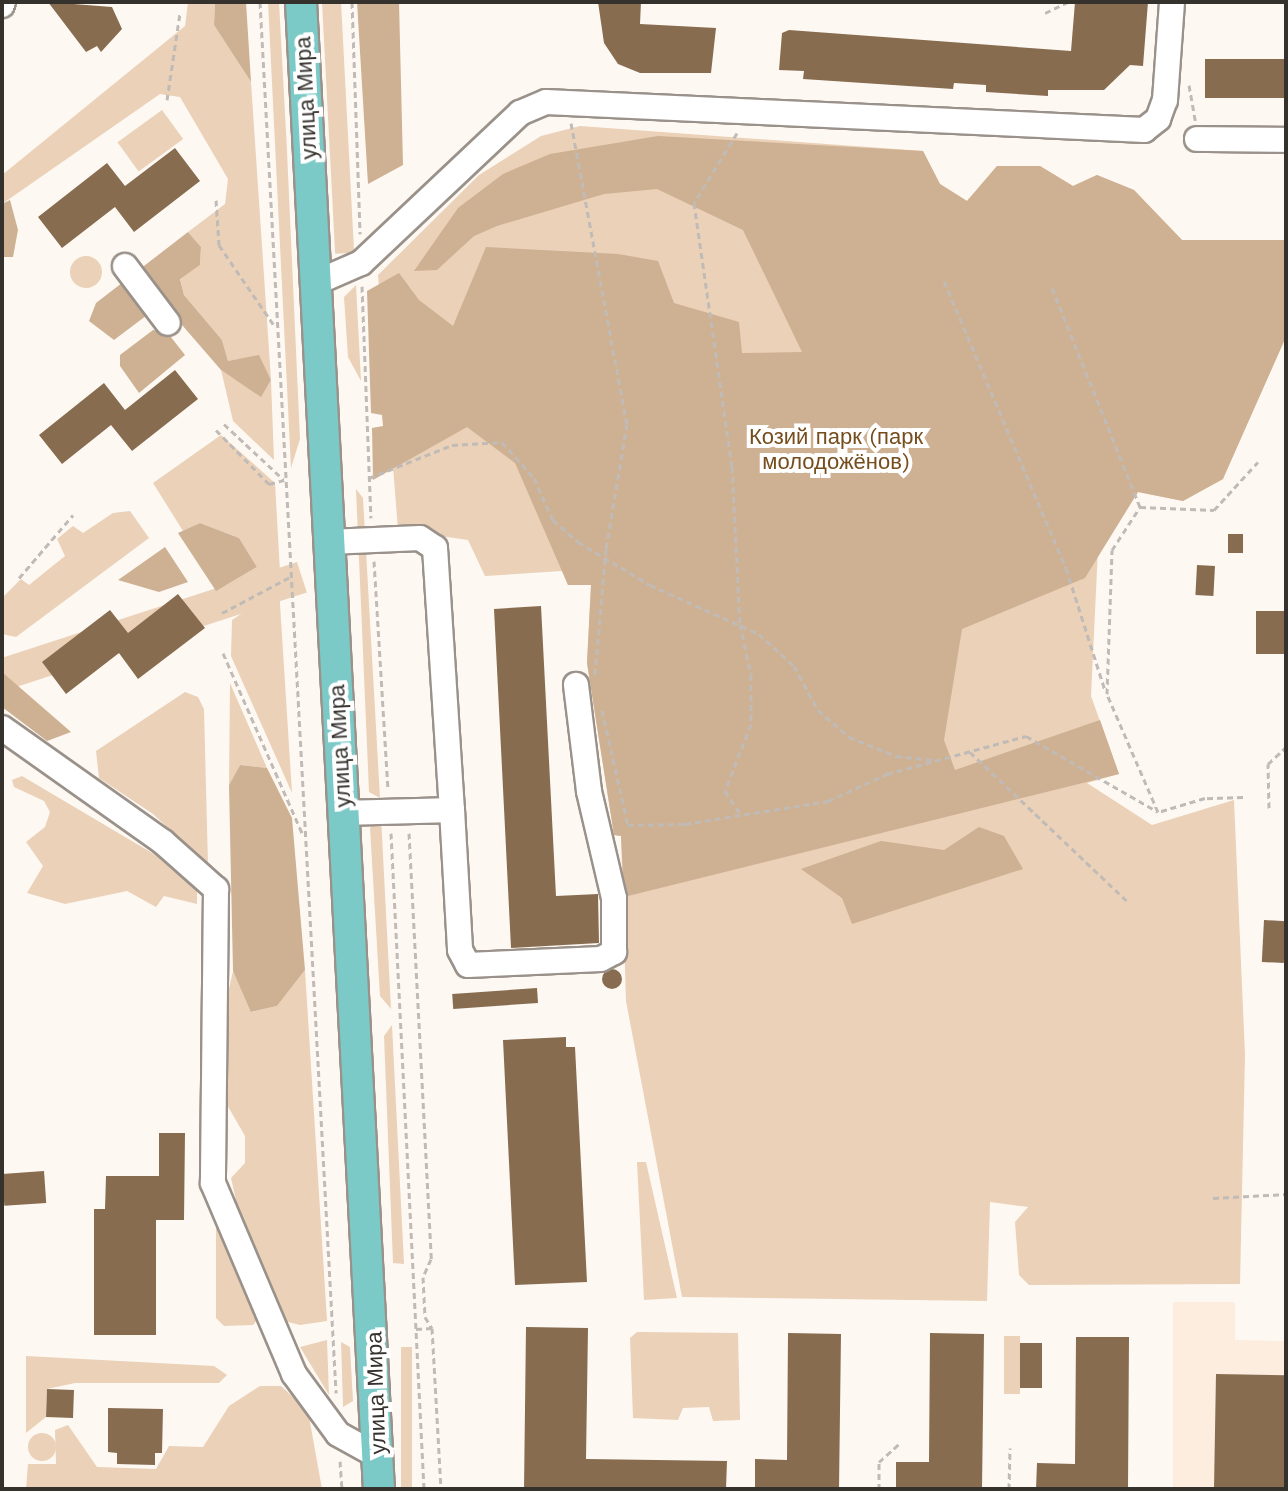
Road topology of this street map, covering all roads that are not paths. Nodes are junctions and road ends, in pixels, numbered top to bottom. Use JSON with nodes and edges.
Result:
{"nodes":[{"id":1,"x":301,"y":2,"type":"edge"},
{"id":2,"x":1172,"y":2,"type":"edge"},
{"id":3,"x":1196,"y":132,"type":"road end"},
{"id":4,"x":1286,"y":140,"type":"edge"},
{"id":5,"x":125,"y":266,"type":"dead end"},
{"id":6,"x":315,"y":283,"type":"junction"},
{"id":7,"x":168,"y":323,"type":"dead end"},
{"id":8,"x":329,"y":542,"type":"junction"},
{"id":9,"x":587,"y":686,"type":"road end"},
{"id":10,"x":2,"y":728,"type":"edge"},
{"id":11,"x":452,"y":810,"type":"junction"},
{"id":12,"x":344,"y":813,"type":"junction"},
{"id":13,"x":378,"y":1456,"type":"junction"},
{"id":14,"x":379,"y":1489,"type":"edge"}],
"edges":[{"from":1,"to":6,"type":"main road","name":"улица Мира"},
{"from":2,"to":6,"type":"lane"},
{"from":3,"to":4,"type":"lane"},
{"from":5,"to":7,"type":"lane"},
{"from":6,"to":8,"type":"main road","name":"улица Мира"},
{"from":8,"to":11,"type":"lane"},
{"from":8,"to":12,"type":"main road","name":"улица Мира"},
{"from":9,"to":11,"type":"lane"},
{"from":10,"to":13,"type":"lane"},
{"from":11,"to":12,"type":"lane"},
{"from":12,"to":13,"type":"main road","name":"улица Мира"},
{"from":13,"to":14,"type":"main road","name":"улица Мира"}]}
